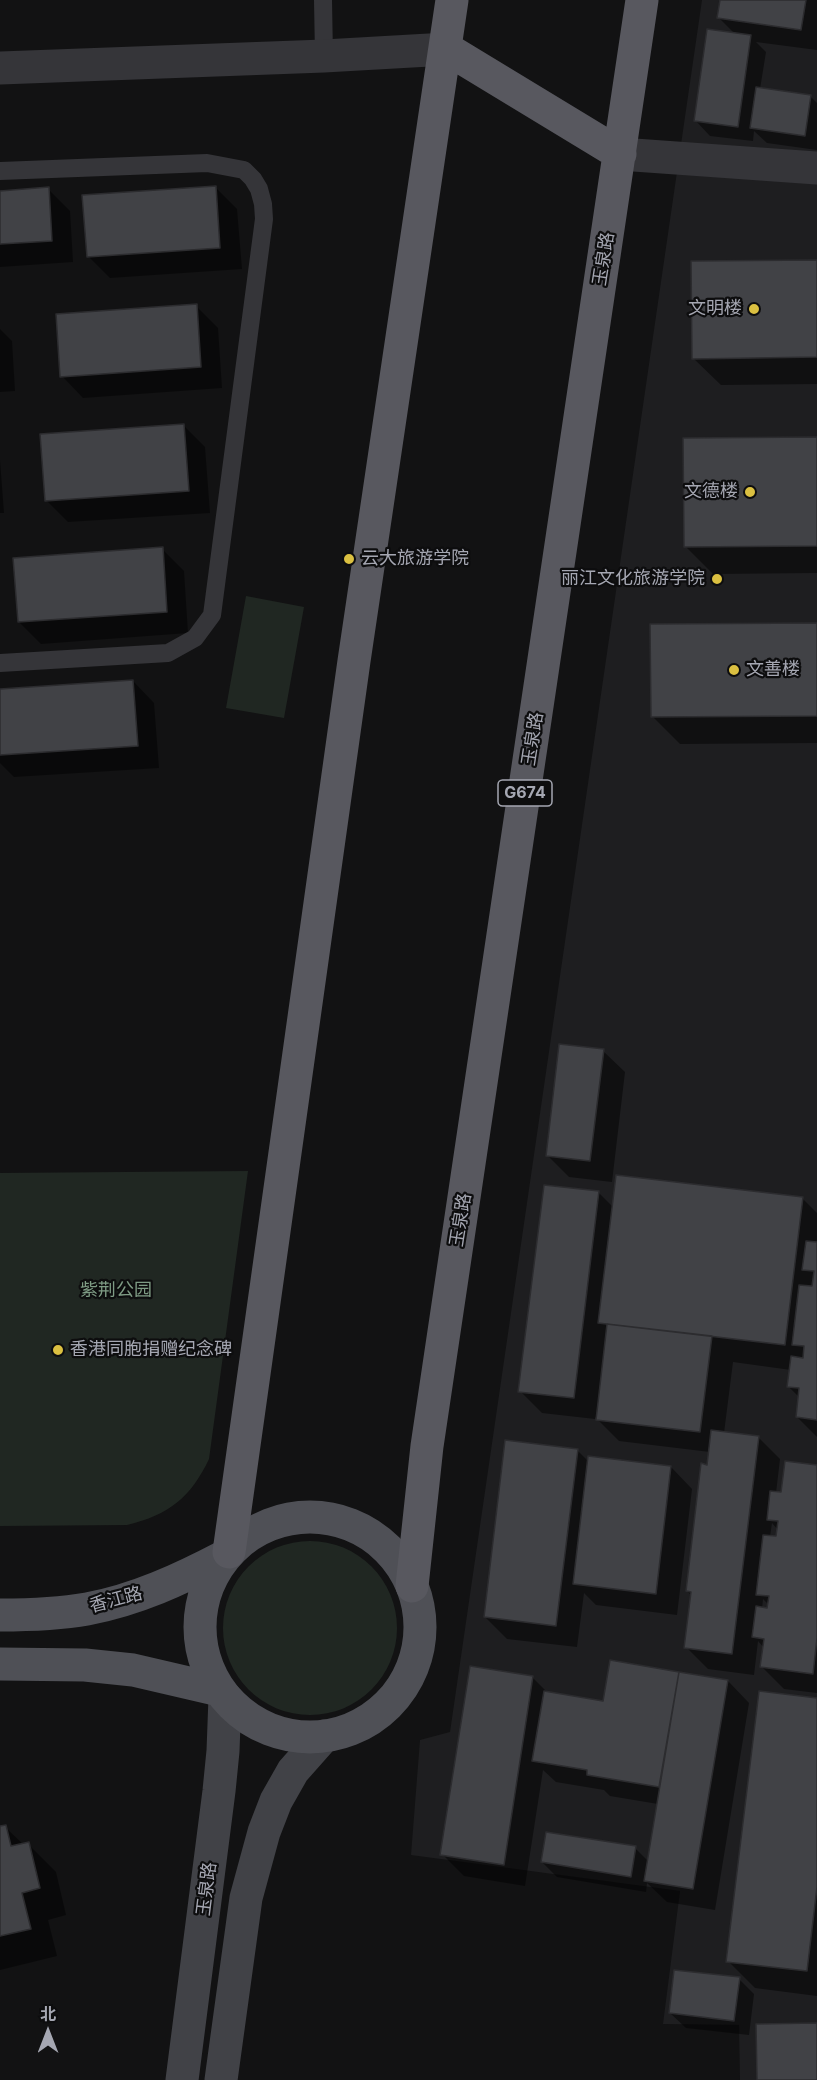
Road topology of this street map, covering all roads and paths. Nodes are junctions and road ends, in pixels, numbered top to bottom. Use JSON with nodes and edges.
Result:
{"nodes":[{"id":1,"x":322,"y":0,"type":"edge"},
{"id":2,"x":452,"y":0,"type":"edge"},
{"id":3,"x":642,"y":0,"type":"edge"},
{"id":4,"x":447,"y":49,"type":"junction"},
{"id":5,"x":324,"y":56,"type":"junction"},
{"id":6,"x":0,"y":68,"type":"edge"},
{"id":7,"x":620,"y":154,"type":"junction"},
{"id":8,"x":817,"y":168,"type":"edge"},
{"id":9,"x":0,"y":171,"type":"edge"},
{"id":10,"x":0,"y":663,"type":"edge"},
{"id":11,"x":227,"y":1554,"type":"junction"},
{"id":12,"x":412,"y":1586,"type":"junction"},
{"id":13,"x":0,"y":1615,"type":"edge"},
{"id":14,"x":0,"y":1664,"type":"edge"},
{"id":15,"x":222,"y":1694,"type":"junction"},
{"id":16,"x":324,"y":1736,"type":"junction"},
{"id":17,"x":182,"y":2080,"type":"edge"},
{"id":18,"x":220,"y":2080,"type":"edge"}],
"edges":[{"from":1,"to":5,"type":"lane"},
{"from":2,"to":4,"type":"highway"},
{"from":3,"to":7,"type":"highway","name":"玉泉路","number":"G674"},
{"from":4,"to":5,"type":"street"},
{"from":4,"to":7,"type":"highway"},
{"from":4,"to":11,"type":"highway"},
{"from":5,"to":6,"type":"street"},
{"from":7,"to":8,"type":"street"},
{"from":7,"to":12,"type":"highway","name":"玉泉路","number":"G674"},
{"from":9,"to":10,"type":"lane"},
{"from":11,"to":12,"type":"main road"},
{"from":11,"to":13,"type":"main road","name":"香江路"},
{"from":11,"to":15,"type":"main road"},
{"from":12,"to":16,"type":"main road"},
{"from":14,"to":15,"type":"main road"},
{"from":15,"to":16,"type":"main road"},
{"from":15,"to":17,"type":"main road","name":"玉泉路"},
{"from":16,"to":18,"type":"main road"}]}
